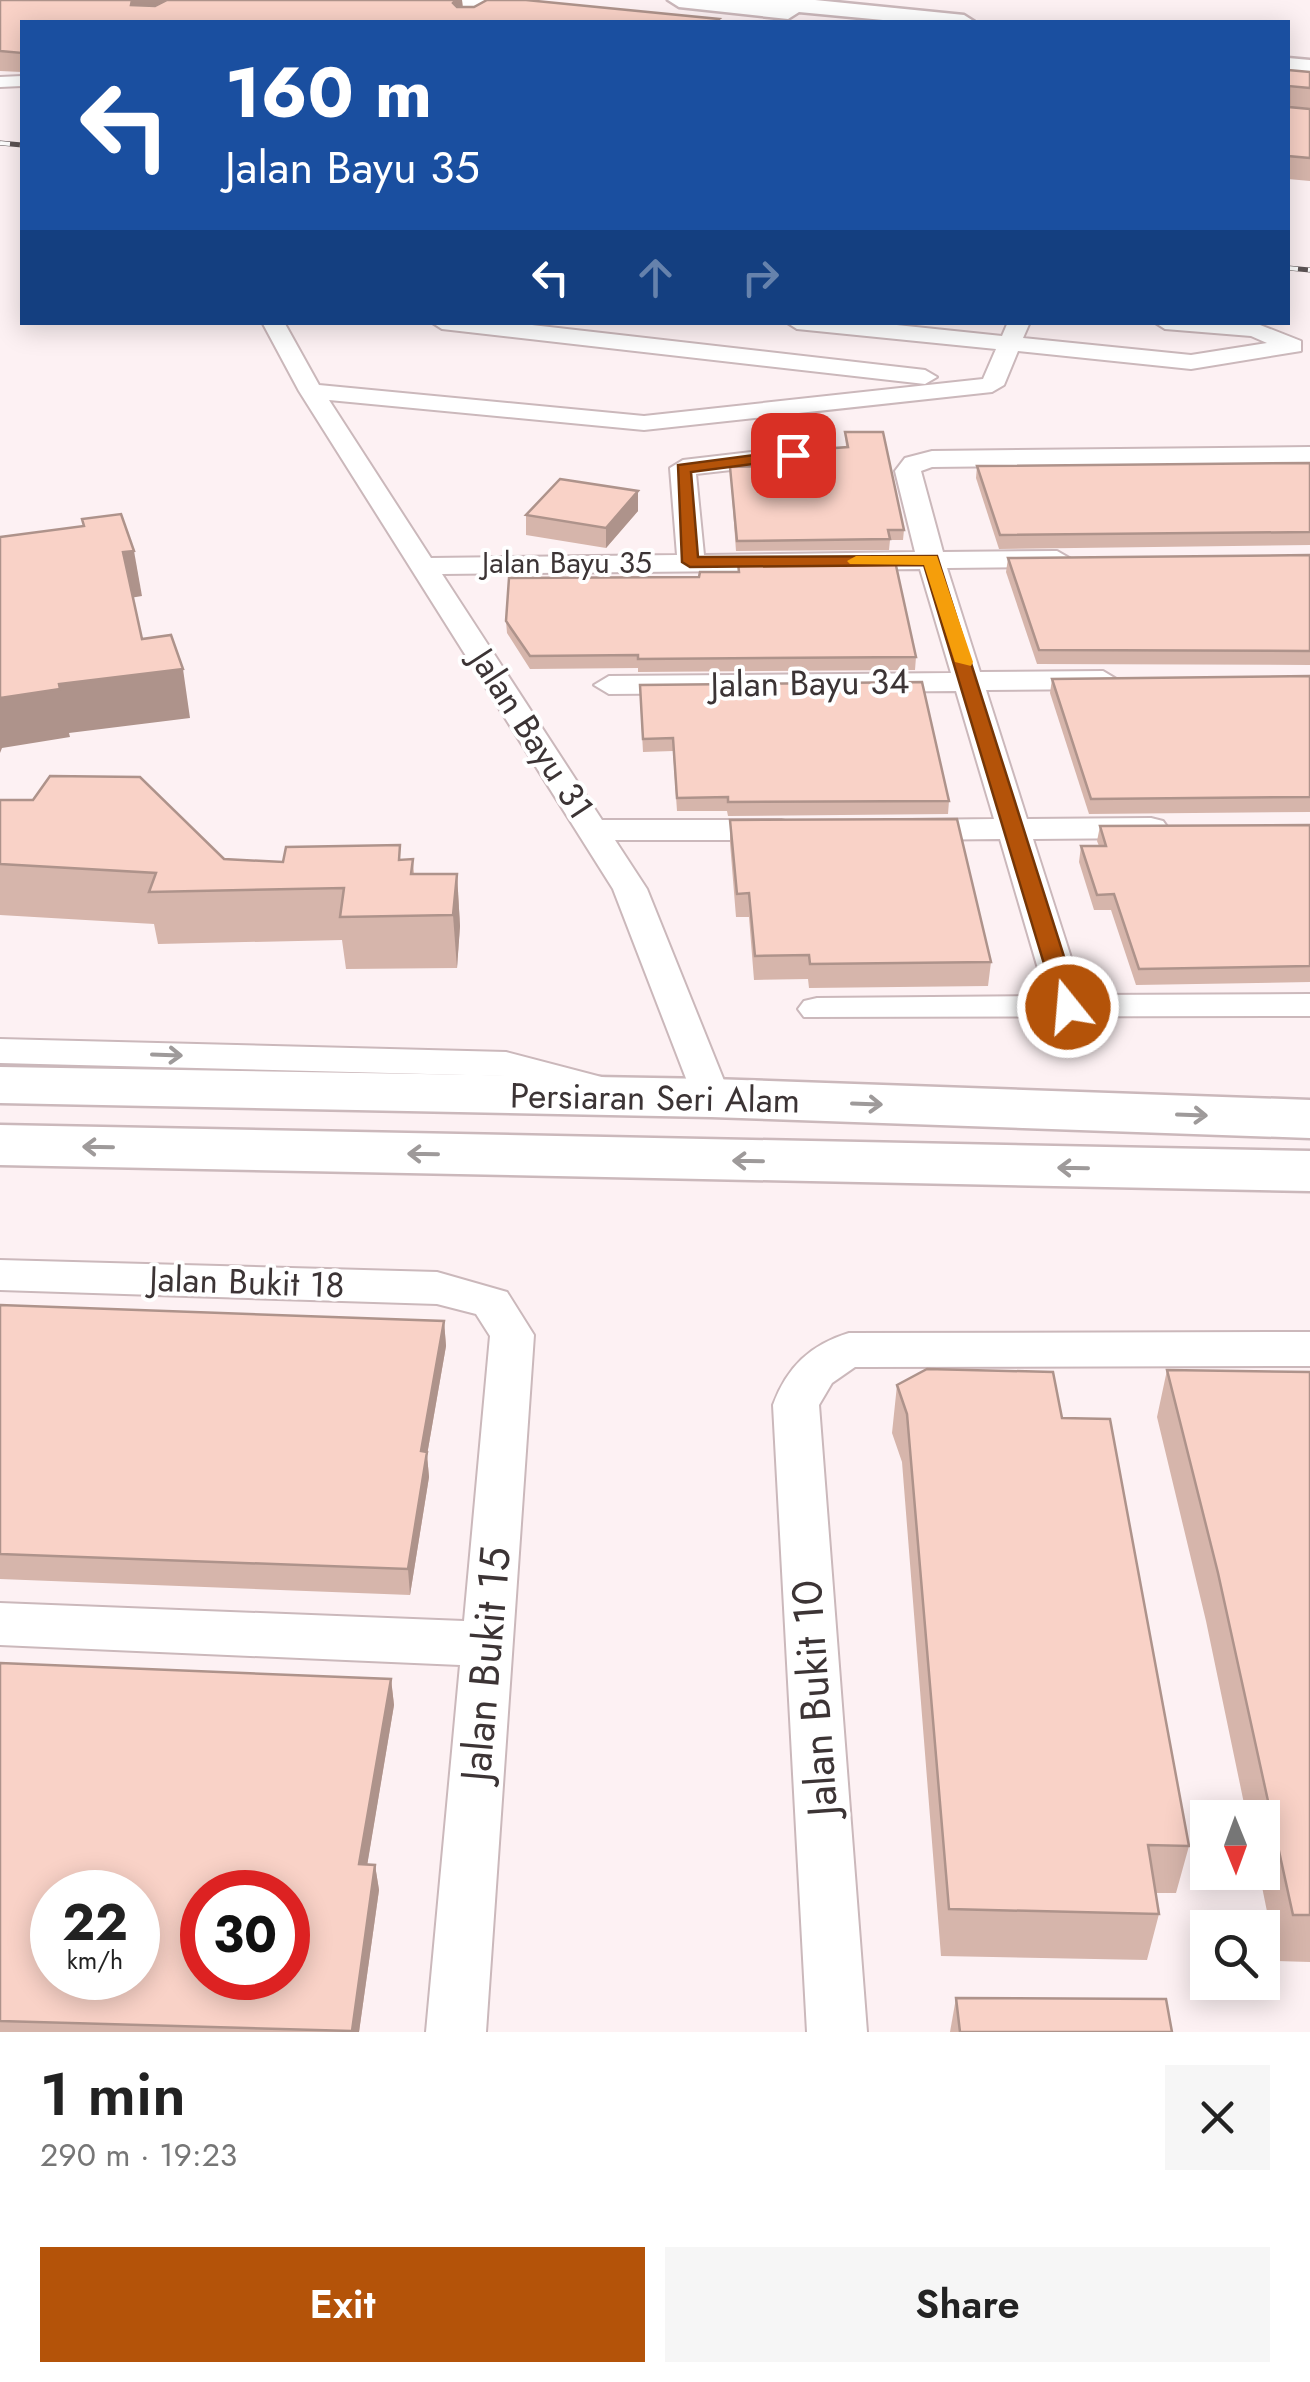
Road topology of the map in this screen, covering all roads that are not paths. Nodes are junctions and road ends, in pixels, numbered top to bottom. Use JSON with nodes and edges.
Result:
{"nodes":[{"id":1,"x":452,"y":0,"type":"edge"},
{"id":2,"x":679,"y":0,"type":"edge"},
{"id":3,"x":750,"y":0,"type":"edge"},
{"id":4,"x":492,"y":5,"type":"junction"},
{"id":5,"x":468,"y":20,"type":"edge"},
{"id":6,"x":616,"y":20,"type":"edge"},
{"id":7,"x":871,"y":20,"type":"edge"},
{"id":8,"x":945,"y":20,"type":"edge"},
{"id":9,"x":275,"y":325,"type":"edge"},
{"id":10,"x":496,"y":325,"type":"edge"},
{"id":11,"x":856,"y":325,"type":"edge"},
{"id":12,"x":1199,"y":325,"type":"edge"},
{"id":13,"x":603,"y":331,"type":"edge"},
{"id":14,"x":1014,"y":333,"type":"edge"},
{"id":15,"x":992,"y":385,"type":"junction"},
{"id":16,"x":311,"y":391,"type":"junction"},
{"id":17,"x":793,"y":455,"type":"edge"},
{"id":18,"x":1310,"y":455,"type":"edge"},
{"id":19,"x":1090,"y":559,"type":"edge"},
{"id":20,"x":931,"y":560,"type":"junction"},
{"id":21,"x":690,"y":562,"type":"junction"},
{"id":22,"x":424,"y":566,"type":"junction"},
{"id":23,"x":1130,"y":680,"type":"edge"},
{"id":24,"x":970,"y":681,"type":"junction"},
{"id":25,"x":609,"y":685,"type":"dead end"},
{"id":26,"x":1191,"y":828,"type":"edge"},
{"id":27,"x":594,"y":830,"type":"junction"},
{"id":28,"x":813,"y":830,"type":"edge"},
{"id":29,"x":873,"y":830,"type":"edge"},
{"id":30,"x":1013,"y":830,"type":"junction"},
{"id":31,"x":1310,"y":1005,"type":"edge"},
{"id":32,"x":1068,"y":1007,"type":"junction"},
{"id":33,"x":817,"y":1008,"type":"dead end"},
{"id":34,"x":0,"y":1050,"type":"edge"},
{"id":35,"x":0,"y":1085,"type":"edge"},
{"id":36,"x":630,"y":1097,"type":"junction"},
{"id":37,"x":711,"y":1098,"type":"junction"},
{"id":38,"x":1310,"y":1119,"type":"edge"},
{"id":39,"x":0,"y":1145,"type":"edge"},
{"id":40,"x":1310,"y":1170,"type":"edge"},
{"id":41,"x":0,"y":1275,"type":"edge"},
{"id":42,"x":491,"y":1303,"type":"joint"},
{"id":43,"x":1310,"y":1349,"type":"edge"},
{"id":44,"x":0,"y":1624,"type":"edge"},
{"id":45,"x":487,"y":1644,"type":"junction"},
{"id":46,"x":456,"y":2032,"type":"edge"},
{"id":47,"x":837,"y":2032,"type":"edge"}],
"edges":[{"from":1,"to":4,"type":"main road"},
{"from":2,"to":7,"type":"main road"},
{"from":3,"to":8,"type":"main road"},
{"from":4,"to":5,"type":"street"},
{"from":4,"to":6,"type":"main road"},
{"from":9,"to":16,"type":"street","name":"Jalan Bayu 31"},
{"from":10,"to":13,"type":"street"},
{"from":11,"to":14,"type":"street"},
{"from":12,"to":14,"type":"street"},
{"from":13,"to":15,"type":"street"},
{"from":14,"to":15,"type":"street"},
{"from":15,"to":16,"type":"street"},
{"from":16,"to":22,"type":"street","name":"Jalan Bayu 31"},
{"from":17,"to":21,"type":"street"},
{"from":18,"to":20,"type":"street"},
{"from":19,"to":20,"type":"street","name":"Jalan Bayu 35"},
{"from":20,"to":21,"type":"street","name":"Jalan Bayu 35"},
{"from":20,"to":24,"type":"street"},
{"from":21,"to":22,"type":"street","name":"Jalan Bayu 35"},
{"from":22,"to":27,"type":"street","name":"Jalan Bayu 31"},
{"from":23,"to":24,"type":"street","name":"Jalan Bayu 34"},
{"from":24,"to":25,"type":"street","name":"Jalan Bayu 34"},
{"from":24,"to":30,"type":"street"},
{"from":26,"to":30,"type":"street"},
{"from":27,"to":28,"type":"street"},
{"from":27,"to":37,"type":"street","name":"Jalan Bayu 31"},
{"from":29,"to":30,"type":"street"},
{"from":30,"to":32,"type":"street"},
{"from":31,"to":32,"type":"street"},
{"from":32,"to":33,"type":"street"},
{"from":34,"to":36,"type":"street","one_way":true},
{"from":35,"to":36,"type":"main road","name":"Persiaran Seri Alam"},
{"from":36,"to":37,"type":"main road","name":"Persiaran Seri Alam"},
{"from":37,"to":38,"type":"main road","name":"Persiaran Seri Alam","one_way":true},
{"from":40,"to":39,"type":"main road","name":"Persiaran Seri Alam","one_way":true},
{"from":41,"to":42,"type":"street","name":"Jalan Bukit 18"},
{"from":42,"to":45,"type":"street","name":"Jalan Bukit 15"},
{"from":43,"to":47,"type":"street","name":"Jalan Bukit 10"},
{"from":44,"to":45,"type":"street"},
{"from":45,"to":46,"type":"street","name":"Jalan Bukit 15"}]}
